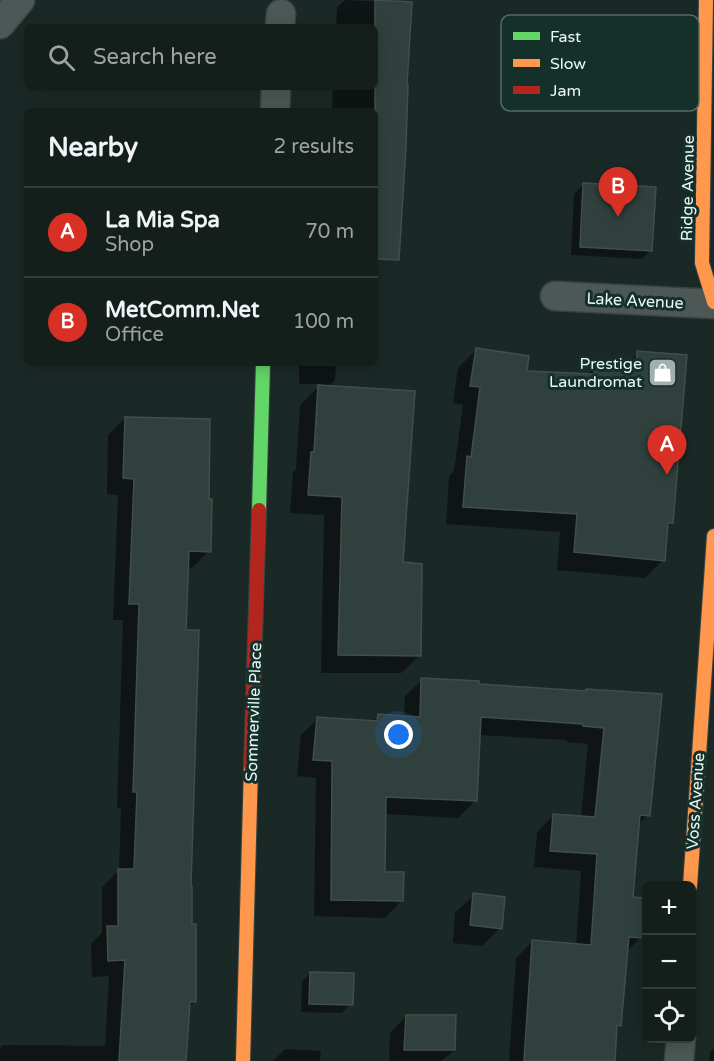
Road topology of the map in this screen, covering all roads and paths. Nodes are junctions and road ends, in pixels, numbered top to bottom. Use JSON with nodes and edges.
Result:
{"nodes":[{"id":1,"x":20,"y":0,"type":"edge"},
{"id":2,"x":706,"y":0,"type":"edge"},
{"id":3,"x":0,"y":24,"type":"edge"},
{"id":4,"x":276,"y":90,"type":"edge"},
{"id":5,"x":275,"y":108,"type":"edge"},
{"id":6,"x":555,"y":296,"type":"dead end"},
{"id":7,"x":714,"y":303,"type":"edge"},
{"id":8,"x":262,"y":366,"type":"edge"},
{"id":9,"x":714,"y":537,"type":"edge"},
{"id":10,"x":690,"y":881,"type":"edge"},
{"id":11,"x":681,"y":1043,"type":"edge"},
{"id":12,"x":243,"y":1061,"type":"edge"},
{"id":13,"x":680,"y":1061,"type":"edge"}],
"edges":[{"from":1,"to":3,"type":"street"},
{"from":2,"to":7,"type":"street","name":"Ridge Avenue"},
{"from":4,"to":5,"type":"street"},
{"from":6,"to":7,"type":"street","name":"Lake Avenue"},
{"from":8,"to":12,"type":"street","name":"Sommerville Place"},
{"from":9,"to":10,"type":"street","name":"Voss Avenue"},
{"from":11,"to":13,"type":"street"}]}
